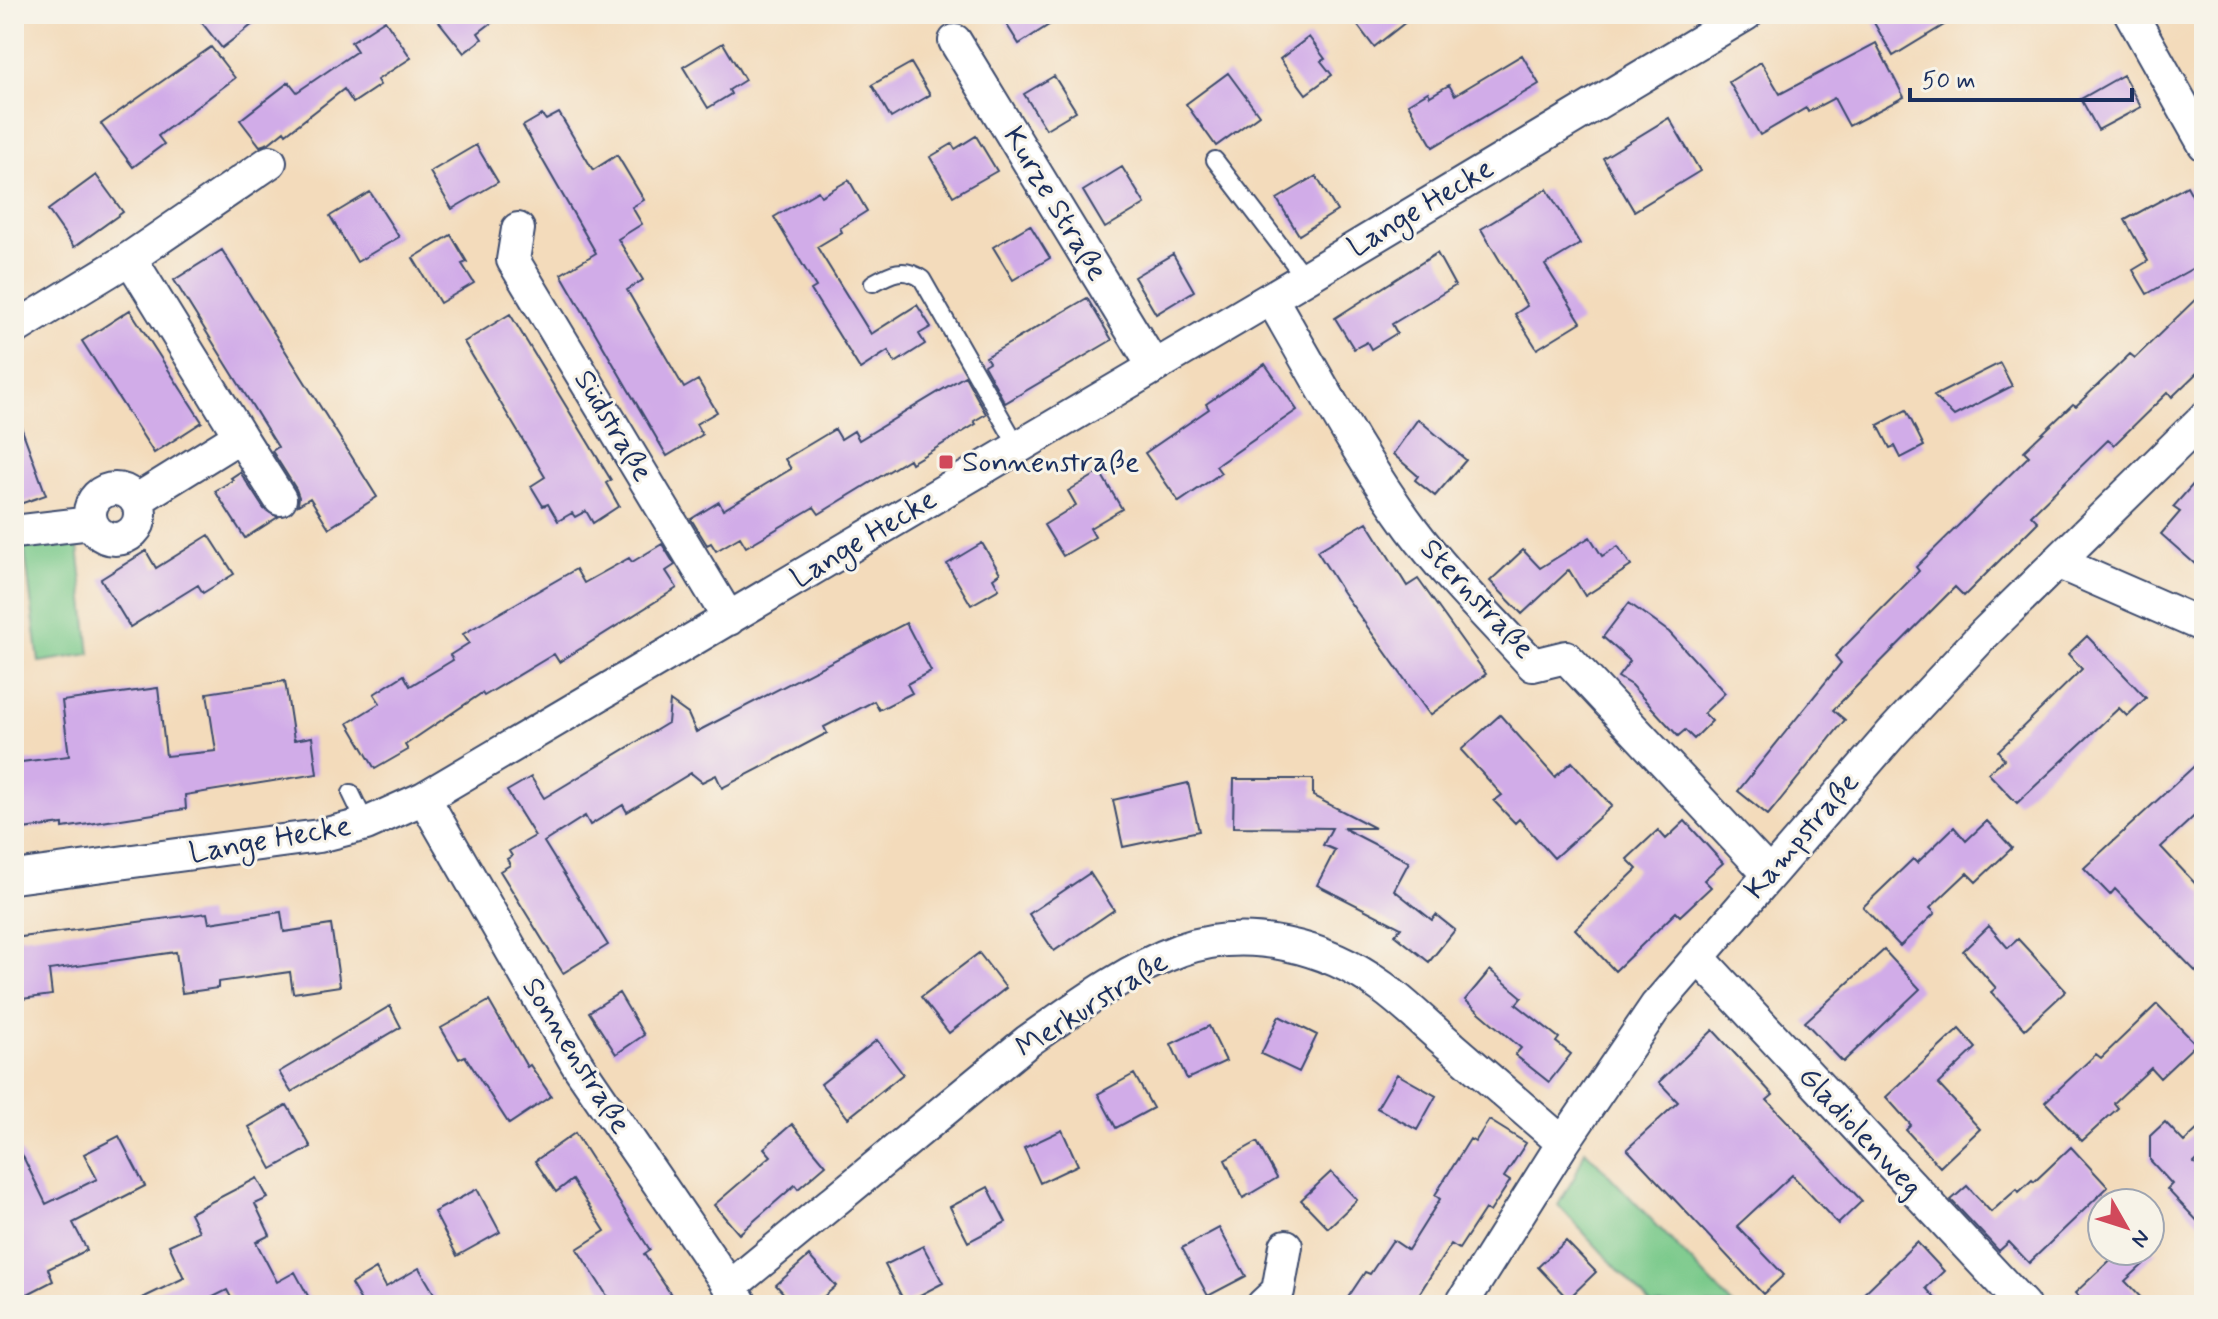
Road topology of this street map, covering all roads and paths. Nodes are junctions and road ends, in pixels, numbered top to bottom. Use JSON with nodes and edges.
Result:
{"nodes":[{"id":1,"x":1746,"y":14,"type":"edge"},
{"id":2,"x":2131,"y":14,"type":"edge"},
{"id":3,"x":955,"y":41,"type":"dead end"},
{"id":4,"x":2204,"y":144,"type":"edge"},
{"id":5,"x":1215,"y":160,"type":"dead end"},
{"id":6,"x":270,"y":162,"type":"dead end"},
{"id":7,"x":518,"y":229,"type":"dead end"},
{"id":8,"x":130,"y":258,"type":"junction"},
{"id":9,"x":1305,"y":278,"type":"junction"},
{"id":10,"x":873,"y":283,"type":"dead end"},
{"id":11,"x":1271,"y":298,"type":"junction"},
{"id":12,"x":14,"y":329,"type":"edge"},
{"id":13,"x":1154,"y":367,"type":"junction"},
{"id":14,"x":2204,"y":418,"type":"edge"},
{"id":15,"x":240,"y":436,"type":"junction"},
{"id":16,"x":1018,"y":447,"type":"junction"},
{"id":17,"x":280,"y":499,"type":"dead end"},
{"id":18,"x":14,"y":532,"type":"edge"},
{"id":19,"x":2057,"y":562,"type":"junction"},
{"id":20,"x":729,"y":619,"type":"junction"},
{"id":21,"x":2204,"y":626,"type":"edge"},
{"id":22,"x":351,"y":793,"type":"dead end"},
{"id":23,"x":424,"y":798,"type":"junction"},
{"id":24,"x":366,"y":824,"type":"junction"},
{"id":25,"x":1769,"y":874,"type":"junction"},
{"id":26,"x":14,"y":877,"type":"edge"},
{"id":27,"x":1698,"y":957,"type":"junction"},
{"id":28,"x":1563,"y":1143,"type":"junction"},
{"id":29,"x":1286,"y":1246,"type":"dead end"},
{"id":30,"x":736,"y":1296,"type":"edge"},
{"id":31,"x":1263,"y":1305,"type":"edge"},
{"id":32,"x":1461,"y":1305,"type":"edge"},
{"id":33,"x":2023,"y":1305,"type":"edge"}],
"edges":[{"from":1,"to":9,"type":"street","name":"Lange Hecke"},
{"from":2,"to":4,"type":"street"},
{"from":3,"to":13,"type":"street","name":"Kurze Straße"},
{"from":5,"to":9,"type":"lane"},
{"from":6,"to":8,"type":"street"},
{"from":7,"to":20,"type":"street","name":"Südstraße"},
{"from":8,"to":12,"type":"street"},
{"from":8,"to":15,"type":"street"},
{"from":9,"to":11,"type":"street","name":"Lange Hecke"},
{"from":10,"to":16,"type":"lane"},
{"from":11,"to":13,"type":"street","name":"Lange Hecke"},
{"from":11,"to":25,"type":"street","name":"Sternstraße"},
{"from":13,"to":16,"type":"street","name":"Lange Hecke"},
{"from":14,"to":19,"type":"street","name":"Kampstraße"},
{"from":15,"to":17,"type":"street"},
{"from":15,"to":18,"type":"street"},
{"from":16,"to":20,"type":"street","name":"Lange Hecke"},
{"from":19,"to":21,"type":"street"},
{"from":19,"to":25,"type":"street","name":"Kampstraße"},
{"from":20,"to":23,"type":"street","name":"Lange Hecke"},
{"from":22,"to":24,"type":"lane"},
{"from":23,"to":24,"type":"street","name":"Lange Hecke"},
{"from":23,"to":30,"type":"street","name":"Sonnenstraße"},
{"from":24,"to":26,"type":"street","name":"Lange Hecke"},
{"from":25,"to":27,"type":"street","name":"Kampstraße"},
{"from":27,"to":28,"type":"street","name":"Kampstraße"},
{"from":27,"to":33,"type":"street","name":"Gladiolenweg"},
{"from":28,"to":30,"type":"street","name":"Merkurstraße"},
{"from":28,"to":32,"type":"street","name":"Kampstraße"},
{"from":29,"to":31,"type":"street"}]}
